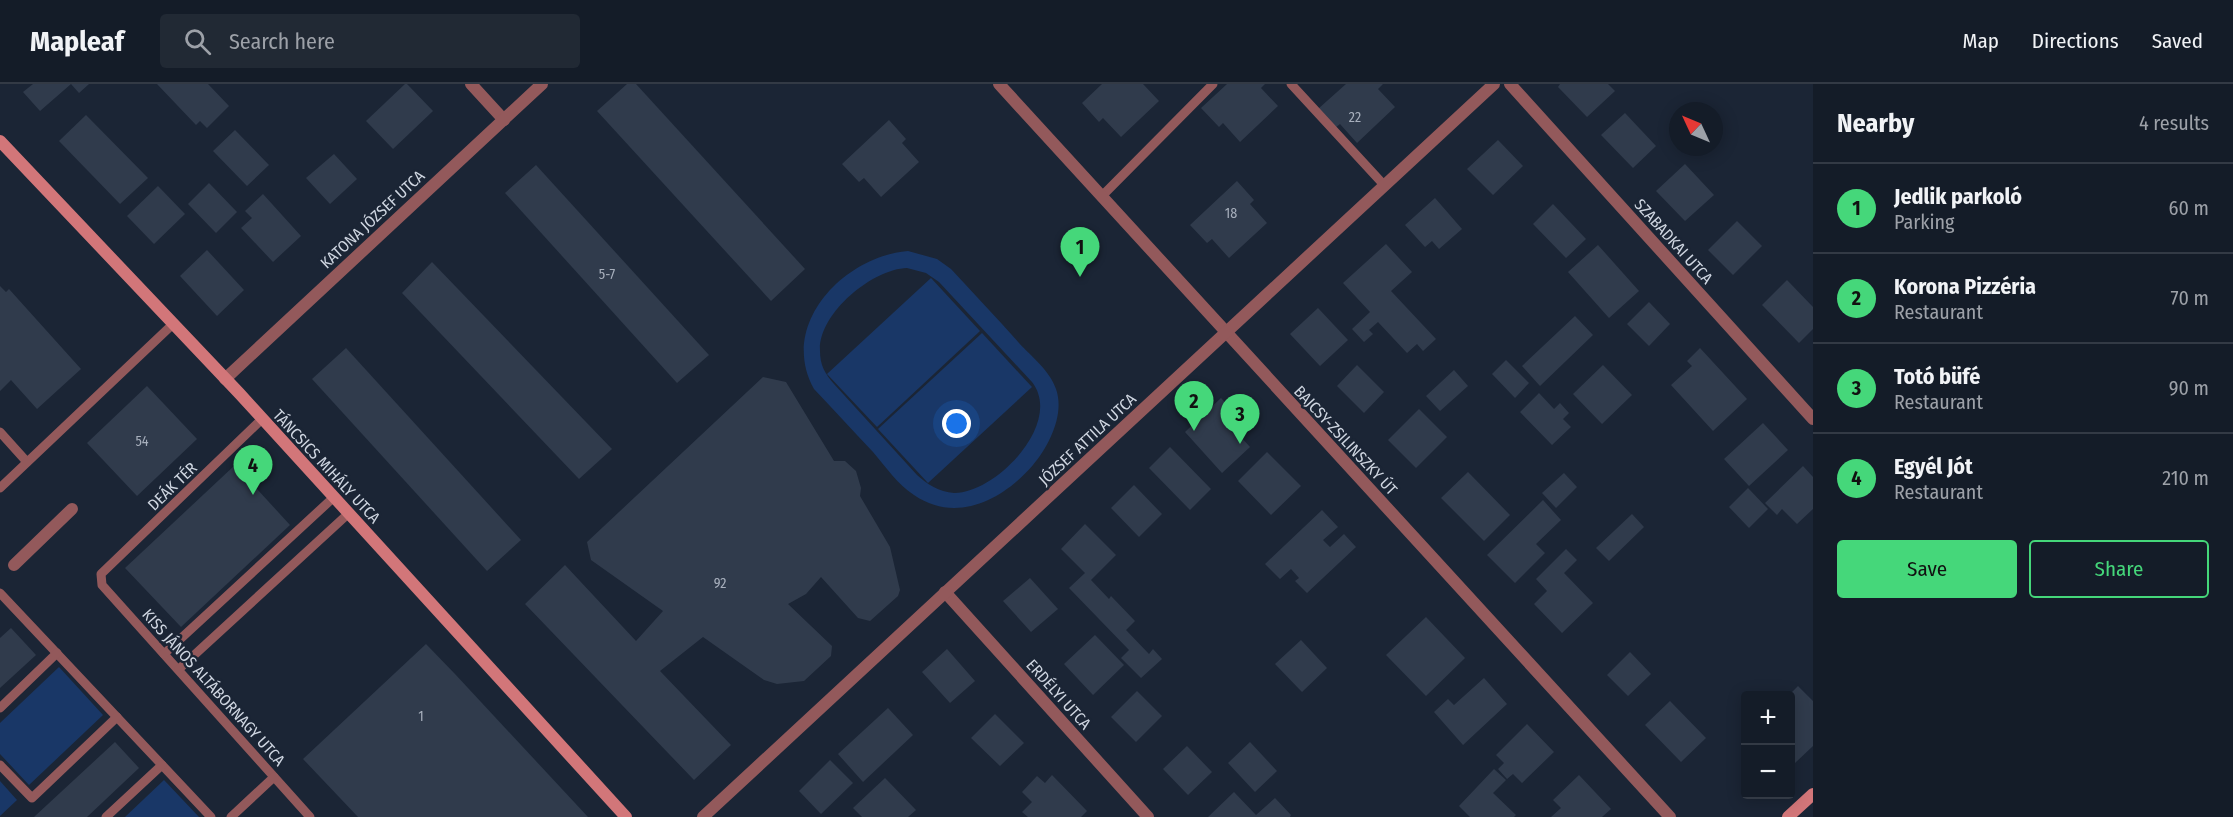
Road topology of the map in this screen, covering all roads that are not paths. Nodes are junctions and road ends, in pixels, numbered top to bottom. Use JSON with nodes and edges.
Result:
{"nodes":[{"id":1,"x":471,"y":84,"type":"edge"},
{"id":2,"x":542,"y":84,"type":"edge"},
{"id":3,"x":999,"y":84,"type":"edge"},
{"id":4,"x":1213,"y":84,"type":"edge"},
{"id":5,"x":1291,"y":84,"type":"edge"},
{"id":6,"x":1510,"y":84,"type":"edge"},
{"id":7,"x":1490,"y":85,"type":"edge"},
{"id":8,"x":504,"y":120,"type":"junction"},
{"id":9,"x":0,"y":141,"type":"edge"},
{"id":10,"x":1384,"y":185,"type":"junction"},
{"id":11,"x":1101,"y":197,"type":"junction"},
{"id":12,"x":173,"y":324,"type":"junction"},
{"id":13,"x":1226,"y":334,"type":"junction"},
{"id":14,"x":225,"y":379,"type":"junction"},
{"id":15,"x":262,"y":419,"type":"junction"},
{"id":16,"x":1813,"y":419,"type":"edge"},
{"id":17,"x":0,"y":432,"type":"edge"},
{"id":18,"x":27,"y":462,"type":"junction"},
{"id":19,"x":0,"y":488,"type":"edge"},
{"id":20,"x":334,"y":497,"type":"junction"},
{"id":21,"x":72,"y":509,"type":"dead end"},
{"id":22,"x":349,"y":513,"type":"junction"},
{"id":23,"x":14,"y":565,"type":"dead end"},
{"id":24,"x":101,"y":574,"type":"joint"},
{"id":25,"x":945,"y":592,"type":"junction"},
{"id":26,"x":0,"y":593,"type":"edge"},
{"id":27,"x":57,"y":653,"type":"junction"},
{"id":28,"x":164,"y":654,"type":"junction"},
{"id":29,"x":179,"y":669,"type":"junction"},
{"id":30,"x":0,"y":708,"type":"edge"},
{"id":31,"x":117,"y":717,"type":"junction"},
{"id":32,"x":0,"y":765,"type":"edge"},
{"id":33,"x":162,"y":765,"type":"junction"},
{"id":34,"x":274,"y":777,"type":"junction"},
{"id":35,"x":1813,"y":794,"type":"edge"},
{"id":36,"x":106,"y":817,"type":"edge"},
{"id":37,"x":211,"y":817,"type":"edge"},
{"id":38,"x":231,"y":817,"type":"edge"},
{"id":39,"x":310,"y":817,"type":"edge"},
{"id":40,"x":626,"y":817,"type":"edge"},
{"id":41,"x":703,"y":817,"type":"edge"},
{"id":42,"x":1148,"y":817,"type":"edge"},
{"id":43,"x":1670,"y":817,"type":"edge"},
{"id":44,"x":1788,"y":817,"type":"edge"}],
"edges":[{"from":1,"to":8,"type":"street"},
{"from":2,"to":8,"type":"street","name":"KATONA JÓZSEF UTCA"},
{"from":3,"to":11,"type":"street","name":"BAJCSY-ZSILINSZKY ÚT"},
{"from":4,"to":11,"type":"lane"},
{"from":5,"to":10,"type":"lane"},
{"from":6,"to":16,"type":"street","name":"SZABADKAI UTCA"},
{"from":7,"to":10,"type":"street","name":"JÓZSEF ATTILA UTCA"},
{"from":8,"to":14,"type":"street","name":"KATONA JÓZSEF UTCA"},
{"from":9,"to":12,"type":"street","name":"TÁNCSICS MIHÁLY UTCA"},
{"from":10,"to":13,"type":"street","name":"JÓZSEF ATTILA UTCA"},
{"from":11,"to":13,"type":"street","name":"BAJCSY-ZSILINSZKY ÚT"},
{"from":12,"to":14,"type":"street","name":"TÁNCSICS MIHÁLY UTCA"},
{"from":12,"to":18,"type":"lane"},
{"from":13,"to":25,"type":"street","name":"JÓZSEF ATTILA UTCA"},
{"from":13,"to":43,"type":"street","name":"BAJCSY-ZSILINSZKY ÚT"},
{"from":14,"to":15,"type":"street","name":"TÁNCSICS MIHÁLY UTCA"},
{"from":15,"to":20,"type":"street","name":"TÁNCSICS MIHÁLY UTCA"},
{"from":15,"to":24,"type":"lane","name":"DEÁK TÉR"},
{"from":17,"to":18,"type":"lane"},
{"from":18,"to":19,"type":"lane"},
{"from":20,"to":22,"type":"street","name":"TÁNCSICS MIHÁLY UTCA"},
{"from":20,"to":28,"type":"lane"},
{"from":21,"to":23,"type":"street"},
{"from":22,"to":29,"type":"lane"},
{"from":22,"to":40,"type":"street","name":"TÁNCSICS MIHÁLY UTCA"},
{"from":24,"to":28,"type":"lane","name":"KISS JÁNOS ALTÁBORNAGY UTCA"},
{"from":25,"to":41,"type":"street","name":"JÓZSEF ATTILA UTCA"},
{"from":25,"to":42,"type":"street","name":"ERDÉLYI UTCA"},
{"from":26,"to":27,"type":"lane"},
{"from":27,"to":30,"type":"lane"},
{"from":27,"to":31,"type":"lane"},
{"from":28,"to":29,"type":"lane","name":"KISS JÁNOS ALTÁBORNAGY UTCA"},
{"from":29,"to":34,"type":"lane","name":"KISS JÁNOS ALTÁBORNAGY UTCA"},
{"from":31,"to":32,"type":"lane"},
{"from":31,"to":33,"type":"lane"},
{"from":33,"to":36,"type":"lane"},
{"from":33,"to":37,"type":"lane"},
{"from":34,"to":38,"type":"lane"},
{"from":34,"to":39,"type":"lane","name":"KISS JÁNOS ALTÁBORNAGY UTCA"},
{"from":35,"to":44,"type":"street"}]}
